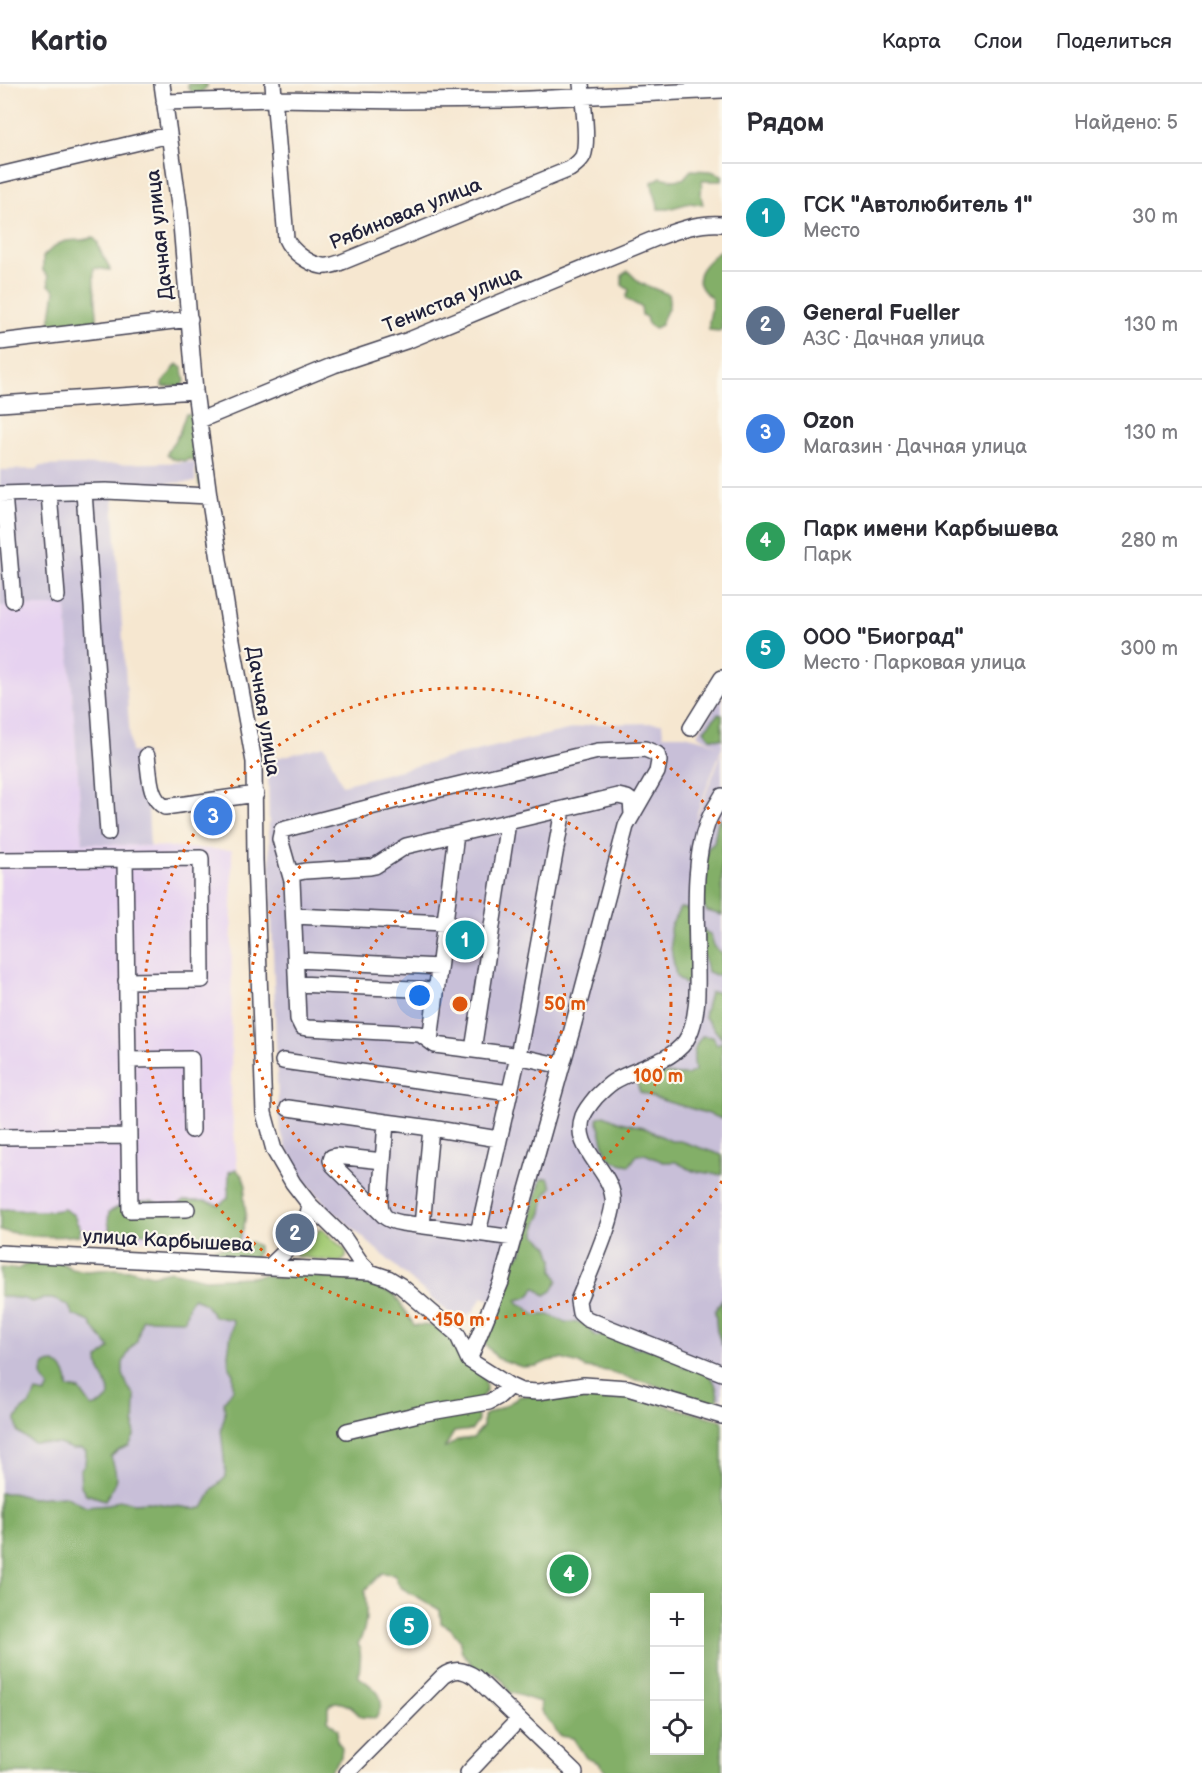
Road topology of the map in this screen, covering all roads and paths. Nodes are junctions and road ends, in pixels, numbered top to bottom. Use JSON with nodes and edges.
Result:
{"nodes":[{"id":1,"x":162,"y":84,"type":"edge"},
{"id":2,"x":582,"y":90,"type":"edge"},
{"id":3,"x":722,"y":90,"type":"edge"},
{"id":4,"x":273,"y":92,"type":"edge"},
{"id":5,"x":164,"y":102,"type":"junction"},
{"id":6,"x":169,"y":135,"type":"junction"},
{"id":7,"x":0,"y":175,"type":"edge"},
{"id":8,"x":722,"y":224,"type":"edge"},
{"id":9,"x":190,"y":319,"type":"junction"},
{"id":10,"x":0,"y":342,"type":"edge"},
{"id":11,"x":195,"y":392,"type":"junction"},
{"id":12,"x":0,"y":404,"type":"edge"},
{"id":13,"x":200,"y":420,"type":"junction"},
{"id":14,"x":84,"y":492,"type":"junction"},
{"id":15,"x":49,"y":493,"type":"junction"},
{"id":16,"x":2,"y":494,"type":"edge"},
{"id":17,"x":209,"y":496,"type":"junction"},
{"id":18,"x":57,"y":596,"type":"dead end"},
{"id":19,"x":13,"y":600,"type":"dead end"},
{"id":20,"x":722,"y":678,"type":"edge"},
{"id":21,"x":691,"y":728,"type":"dead end"},
{"id":22,"x":147,"y":756,"type":"dead end"},
{"id":23,"x":256,"y":794,"type":"junction"},
{"id":24,"x":722,"y":796,"type":"edge"},
{"id":25,"x":562,"y":810,"type":"junction"},
{"id":26,"x":632,"y":814,"type":"junction"},
{"id":27,"x":508,"y":822,"type":"junction"},
{"id":28,"x":108,"y":833,"type":"dead end"},
{"id":29,"x":456,"y":834,"type":"junction"},
{"id":30,"x":125,"y":859,"type":"junction"},
{"id":31,"x":0,"y":860,"type":"edge"},
{"id":32,"x":291,"y":874,"type":"junction"},
{"id":33,"x":294,"y":916,"type":"junction"},
{"id":34,"x":445,"y":923,"type":"junction"},
{"id":35,"x":296,"y":960,"type":"junction"},
{"id":36,"x":439,"y":967,"type":"junction"},
{"id":37,"x":126,"y":981,"type":"junction"},
{"id":38,"x":297,"y":984,"type":"junction"},
{"id":39,"x":436,"y":990,"type":"junction"},
{"id":40,"x":430,"y":1041,"type":"junction"},
{"id":41,"x":473,"y":1050,"type":"junction"},
{"id":42,"x":518,"y":1056,"type":"junction"},
{"id":43,"x":128,"y":1060,"type":"junction"},
{"id":44,"x":284,"y":1061,"type":"dead end"},
{"id":45,"x":562,"y":1066,"type":"junction"},
{"id":46,"x":509,"y":1093,"type":"junction"},
{"id":47,"x":288,"y":1108,"type":"dead end"},
{"id":48,"x":386,"y":1122,"type":"junction"},
{"id":49,"x":431,"y":1128,"type":"junction"},
{"id":50,"x":192,"y":1130,"type":"dead end"},
{"id":51,"x":129,"y":1136,"type":"junction"},
{"id":52,"x":0,"y":1137,"type":"edge"},
{"id":53,"x":498,"y":1139,"type":"junction"},
{"id":54,"x":383,"y":1161,"type":"junction"},
{"id":55,"x":310,"y":1205,"type":"junction"},
{"id":56,"x":187,"y":1209,"type":"dead end"},
{"id":57,"x":385,"y":1218,"type":"junction"},
{"id":58,"x":422,"y":1226,"type":"junction"},
{"id":59,"x":478,"y":1233,"type":"junction"},
{"id":60,"x":514,"y":1238,"type":"junction"},
{"id":61,"x":0,"y":1253,"type":"edge"},
{"id":62,"x":269,"y":1267,"type":"junction"},
{"id":63,"x":370,"y":1272,"type":"junction"},
{"id":64,"x":470,"y":1360,"type":"junction"},
{"id":65,"x":722,"y":1373,"type":"edge"},
{"id":66,"x":510,"y":1386,"type":"junction"},
{"id":67,"x":722,"y":1416,"type":"edge"},
{"id":68,"x":347,"y":1431,"type":"dead end"},
{"id":69,"x":519,"y":1719,"type":"junction"},
{"id":70,"x":347,"y":1773,"type":"edge"},
{"id":71,"x":468,"y":1773,"type":"edge"},
{"id":72,"x":575,"y":1773,"type":"edge"}],
"edges":[{"from":1,"to":5,"type":"street","name":"Дачная улица"},
{"from":2,"to":3,"type":"street"},
{"from":2,"to":4,"type":"street"},
{"from":2,"to":4,"type":"street","name":"Рябиновая улица"},
{"from":4,"to":5,"type":"street"},
{"from":5,"to":6,"type":"street","name":"Дачная улица"},
{"from":6,"to":7,"type":"street"},
{"from":6,"to":9,"type":"street","name":"Дачная улица"},
{"from":8,"to":13,"type":"street","name":"Тенистая улица"},
{"from":9,"to":10,"type":"street"},
{"from":9,"to":11,"type":"street","name":"Дачная улица"},
{"from":11,"to":12,"type":"street"},
{"from":11,"to":13,"type":"street","name":"Дачная улица"},
{"from":13,"to":17,"type":"street","name":"Дачная улица"},
{"from":14,"to":15,"type":"street"},
{"from":14,"to":17,"type":"street"},
{"from":14,"to":28,"type":"street"},
{"from":15,"to":16,"type":"street"},
{"from":15,"to":18,"type":"street"},
{"from":16,"to":19,"type":"street"},
{"from":17,"to":23,"type":"street","name":"Дачная улица"},
{"from":20,"to":21,"type":"street"},
{"from":22,"to":23,"type":"street"},
{"from":23,"to":55,"type":"street","name":"Дачная улица"},
{"from":24,"to":65,"type":"street"},
{"from":25,"to":26,"type":"street"},
{"from":25,"to":27,"type":"street"},
{"from":25,"to":42,"type":"street"},
{"from":26,"to":32,"type":"street"},
{"from":26,"to":45,"type":"street"},
{"from":27,"to":29,"type":"street"},
{"from":27,"to":41,"type":"street"},
{"from":29,"to":32,"type":"street"},
{"from":29,"to":34,"type":"street"},
{"from":30,"to":31,"type":"street"},
{"from":30,"to":37,"type":"street"},
{"from":30,"to":37,"type":"street"},
{"from":32,"to":33,"type":"street"},
{"from":33,"to":34,"type":"street"},
{"from":33,"to":35,"type":"street"},
{"from":34,"to":36,"type":"street"},
{"from":35,"to":36,"type":"street"},
{"from":35,"to":38,"type":"street"},
{"from":36,"to":39,"type":"street"},
{"from":37,"to":43,"type":"street"},
{"from":38,"to":39,"type":"street"},
{"from":38,"to":40,"type":"street"},
{"from":39,"to":40,"type":"street"},
{"from":40,"to":41,"type":"street"},
{"from":41,"to":42,"type":"street"},
{"from":42,"to":45,"type":"street"},
{"from":42,"to":46,"type":"street"},
{"from":43,"to":50,"type":"street"},
{"from":43,"to":51,"type":"street"},
{"from":44,"to":46,"type":"street"},
{"from":45,"to":60,"type":"street"},
{"from":46,"to":53,"type":"street"},
{"from":47,"to":48,"type":"street"},
{"from":48,"to":49,"type":"street"},
{"from":48,"to":54,"type":"street"},
{"from":49,"to":53,"type":"street"},
{"from":49,"to":58,"type":"street"},
{"from":51,"to":52,"type":"street"},
{"from":51,"to":56,"type":"street"},
{"from":53,"to":59,"type":"street"},
{"from":54,"to":57,"type":"street"},
{"from":54,"to":57,"type":"street"},
{"from":55,"to":62,"type":"street"},
{"from":55,"to":63,"type":"street","name":"Дачная улица"},
{"from":57,"to":58,"type":"street"},
{"from":58,"to":59,"type":"street"},
{"from":59,"to":60,"type":"street"},
{"from":60,"to":64,"type":"street"},
{"from":61,"to":62,"type":"street","name":"улица Карбышева"},
{"from":62,"to":63,"type":"street","name":"улица Карбышева"},
{"from":63,"to":64,"type":"street","name":"Дачная улица"},
{"from":64,"to":66,"type":"street","name":"Дачная улица"},
{"from":66,"to":67,"type":"street"},
{"from":66,"to":68,"type":"street"},
{"from":69,"to":70,"type":"street"},
{"from":69,"to":71,"type":"street"},
{"from":69,"to":72,"type":"street"}]}
